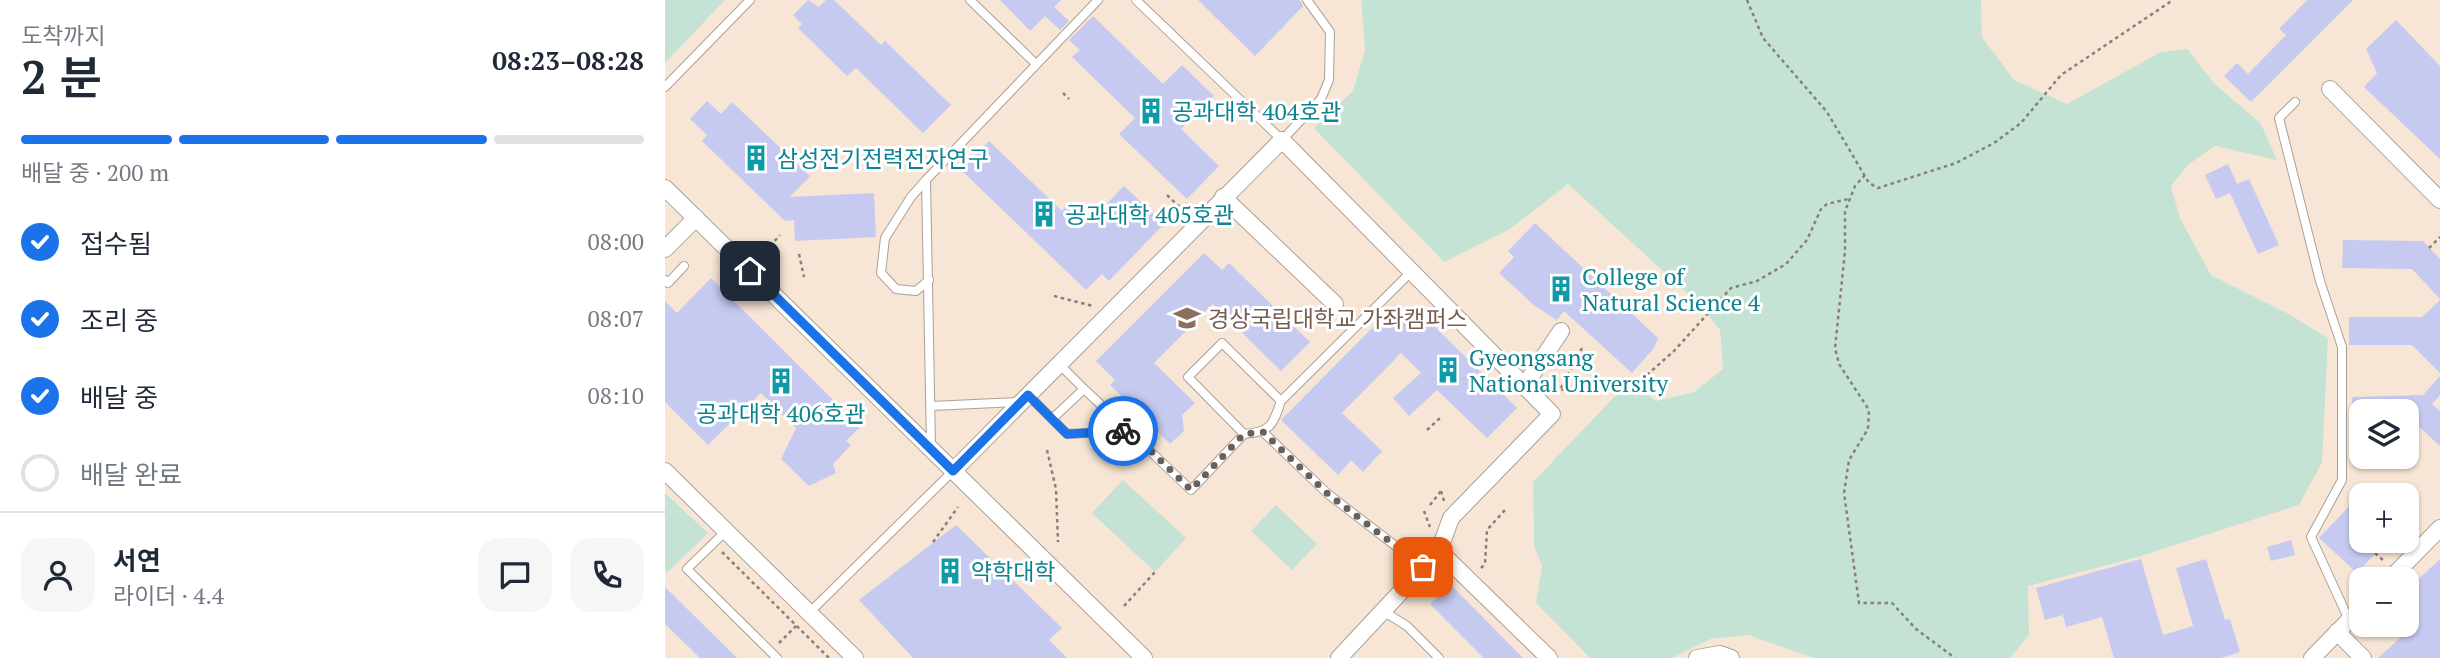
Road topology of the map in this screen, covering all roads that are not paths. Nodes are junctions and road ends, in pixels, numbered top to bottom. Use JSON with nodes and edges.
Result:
{"nodes":[{"id":1,"x":750,"y":0,"type":"edge"},
{"id":2,"x":970,"y":0,"type":"edge"},
{"id":3,"x":1098,"y":0,"type":"edge"},
{"id":4,"x":1136,"y":0,"type":"edge"},
{"id":5,"x":1307,"y":0,"type":"edge"},
{"id":6,"x":1035,"y":63,"type":"junction"},
{"id":7,"x":665,"y":87,"type":"edge"},
{"id":8,"x":2330,"y":89,"type":"dead end"},
{"id":9,"x":2295,"y":102,"type":"dead end"},
{"id":10,"x":1282,"y":140,"type":"junction"},
{"id":11,"x":926,"y":180,"type":"junction"},
{"id":12,"x":665,"y":188,"type":"edge"},
{"id":13,"x":1223,"y":197,"type":"junction"},
{"id":14,"x":2440,"y":200,"type":"edge"},
{"id":15,"x":696,"y":218,"type":"junction"},
{"id":16,"x":665,"y":249,"type":"edge"},
{"id":17,"x":684,"y":266,"type":"dead end"},
{"id":18,"x":1412,"y":271,"type":"junction"},
{"id":19,"x":665,"y":280,"type":"edge"},
{"id":20,"x":929,"y":280,"type":"junction"},
{"id":21,"x":1335,"y":304,"type":"dead end"},
{"id":22,"x":1560,"y":331,"type":"dead end"},
{"id":23,"x":1059,"y":364,"type":"junction"},
{"id":24,"x":1525,"y":385,"type":"junction"},
{"id":25,"x":1084,"y":389,"type":"junction"},
{"id":26,"x":1024,"y":399,"type":"junction"},
{"id":27,"x":1281,"y":401,"type":"junction"},
{"id":28,"x":931,"y":406,"type":"junction"},
{"id":29,"x":1052,"y":419,"type":"junction"},
{"id":30,"x":1129,"y":430,"type":"junction"},
{"id":31,"x":1263,"y":432,"type":"junction"},
{"id":32,"x":1244,"y":434,"type":"junction"},
{"id":33,"x":931,"y":449,"type":"junction"},
{"id":34,"x":665,"y":471,"type":"edge"},
{"id":35,"x":953,"y":471,"type":"junction"},
{"id":36,"x":2440,"y":528,"type":"edge"},
{"id":37,"x":726,"y":531,"type":"junction"},
{"id":38,"x":1439,"y":551,"type":"junction"},
{"id":39,"x":1423,"y":567,"type":"junction"},
{"id":40,"x":2396,"y":567,"type":"edge"},
{"id":41,"x":2349,"y":604,"type":"edge"},
{"id":42,"x":1383,"y":611,"type":"junction"},
{"id":43,"x":809,"y":613,"type":"junction"},
{"id":44,"x":2349,"y":620,"type":"edge"},
{"id":45,"x":2337,"y":632,"type":"junction"},
{"id":46,"x":774,"y":655,"type":"edge"},
{"id":47,"x":855,"y":658,"type":"edge"},
{"id":48,"x":1144,"y":658,"type":"edge"},
{"id":49,"x":1339,"y":658,"type":"edge"},
{"id":50,"x":1439,"y":658,"type":"edge"},
{"id":51,"x":1549,"y":658,"type":"edge"},
{"id":52,"x":1697,"y":658,"type":"edge"},
{"id":53,"x":1731,"y":658,"type":"edge"},
{"id":54,"x":2312,"y":658,"type":"edge"},
{"id":55,"x":2363,"y":658,"type":"edge"}],
"edges":[{"from":1,"to":7,"type":"lane"},
{"from":2,"to":6,"type":"lane"},
{"from":3,"to":6,"type":"lane"},
{"from":4,"to":10,"type":"lane"},
{"from":5,"to":10,"type":"lane"},
{"from":6,"to":11,"type":"lane"},
{"from":8,"to":14,"type":"street"},
{"from":9,"to":41,"type":"lane"},
{"from":10,"to":13,"type":"street"},
{"from":10,"to":18,"type":"street"},
{"from":11,"to":20,"type":"lane"},
{"from":11,"to":20,"type":"lane"},
{"from":12,"to":15,"type":"street"},
{"from":13,"to":21,"type":"street"},
{"from":13,"to":23,"type":"street"},
{"from":15,"to":16,"type":"street"},
{"from":15,"to":33,"type":"street"},
{"from":17,"to":19,"type":"lane"},
{"from":18,"to":24,"type":"street"},
{"from":18,"to":27,"type":"lane"},
{"from":20,"to":28,"type":"lane"},
{"from":22,"to":24,"type":"street"},
{"from":23,"to":25,"type":"lane"},
{"from":23,"to":26,"type":"street"},
{"from":24,"to":38,"type":"street"},
{"from":25,"to":29,"type":"lane"},
{"from":25,"to":30,"type":"lane"},
{"from":26,"to":28,"type":"lane"},
{"from":26,"to":29,"type":"lane"},
{"from":26,"to":35,"type":"street"},
{"from":27,"to":31,"type":"lane"},
{"from":27,"to":32,"type":"lane"},
{"from":28,"to":33,"type":"lane"},
{"from":29,"to":30,"type":"lane"},
{"from":30,"to":32,"type":"lane"},
{"from":31,"to":32,"type":"lane"},
{"from":31,"to":39,"type":"lane"},
{"from":33,"to":35,"type":"street"},
{"from":34,"to":37,"type":"street"},
{"from":35,"to":43,"type":"lane"},
{"from":35,"to":48,"type":"street"},
{"from":36,"to":40,"type":"street"},
{"from":37,"to":43,"type":"street"},
{"from":37,"to":46,"type":"lane"},
{"from":38,"to":39,"type":"street"},
{"from":38,"to":51,"type":"street"},
{"from":39,"to":42,"type":"street"},
{"from":42,"to":49,"type":"street"},
{"from":42,"to":50,"type":"lane"},
{"from":43,"to":47,"type":"street"},
{"from":44,"to":45,"type":"street"},
{"from":45,"to":54,"type":"street"},
{"from":45,"to":55,"type":"street"},
{"from":52,"to":53,"type":"street"}]}
